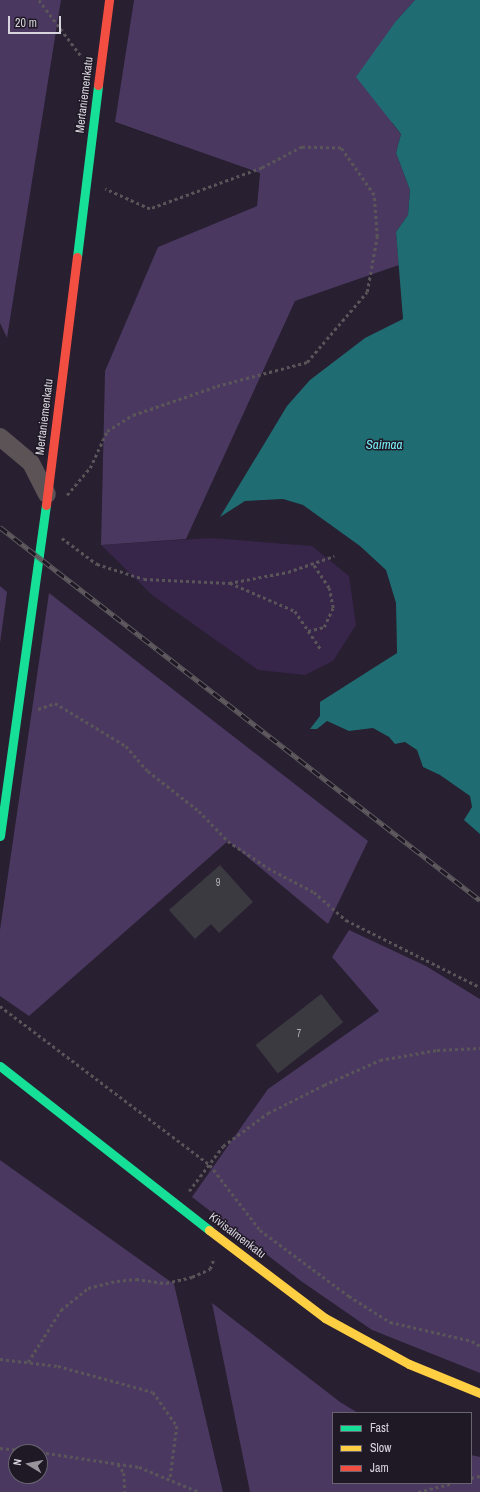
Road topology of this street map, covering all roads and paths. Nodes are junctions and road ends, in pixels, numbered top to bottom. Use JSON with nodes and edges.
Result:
{"nodes":[{"id":1,"x":39,"y":0,"type":"edge"},
{"id":2,"x":109,"y":0,"type":"edge"},
{"id":3,"x":99,"y":81,"type":"junction"},
{"id":4,"x":86,"y":181,"type":"junction"},
{"id":5,"x":0,"y":437,"type":"edge"},
{"id":6,"x":46,"y":501,"type":"junction"},
{"id":7,"x":43,"y":524,"type":"junction"},
{"id":8,"x":334,"y":556,"type":"dead end"},
{"id":9,"x":313,"y":564,"type":"junction"},
{"id":10,"x":229,"y":583,"type":"junction"},
{"id":11,"x":308,"y":631,"type":"junction"},
{"id":12,"x":322,"y":651,"type":"dead end"},
{"id":13,"x":17,"y":716,"type":"junction"},
{"id":14,"x":0,"y":836,"type":"edge"},
{"id":15,"x":480,"y":988,"type":"edge"},
{"id":16,"x":0,"y":1006,"type":"edge"},
{"id":17,"x":480,"y":1048,"type":"edge"},
{"id":18,"x":0,"y":1066,"type":"edge"},
{"id":19,"x":210,"y":1165,"type":"junction"},
{"id":20,"x":177,"y":1206,"type":"junction"},
{"id":21,"x":214,"y":1234,"type":"junction"},
{"id":22,"x":480,"y":1346,"type":"edge"},
{"id":23,"x":0,"y":1359,"type":"edge"},
{"id":24,"x":28,"y":1362,"type":"junction"},
{"id":25,"x":480,"y":1393,"type":"edge"},
{"id":26,"x":48,"y":1453,"type":"edge"},
{"id":27,"x":117,"y":1464,"type":"junction"},
{"id":28,"x":170,"y":1480,"type":"junction"},
{"id":29,"x":449,"y":1484,"type":"edge"},
{"id":30,"x":125,"y":1492,"type":"edge"},
{"id":31,"x":199,"y":1492,"type":"edge"},
{"id":32,"x":418,"y":1492,"type":"edge"}],
"edges":[{"from":1,"to":3,"type":"path"},
{"from":2,"to":3,"type":"street","name":"Mertaniemenkatu"},
{"from":3,"to":4,"type":"street","name":"Mertaniemenkatu"},
{"from":4,"to":6,"type":"street","name":"Mertaniemenkatu"},
{"from":4,"to":6,"type":"path"},
{"from":5,"to":6,"type":"street"},
{"from":6,"to":7,"type":"street","name":"Mertaniemenkatu"},
{"from":7,"to":10,"type":"path"},
{"from":7,"to":13,"type":"street","name":"Mertaniemenkatu"},
{"from":8,"to":9,"type":"path"},
{"from":9,"to":10,"type":"path"},
{"from":9,"to":11,"type":"path"},
{"from":10,"to":11,"type":"path"},
{"from":11,"to":12,"type":"path"},
{"from":13,"to":14,"type":"street","name":"Mertaniemenkatu"},
{"from":13,"to":15,"type":"path"},
{"from":16,"to":19,"type":"path"},
{"from":17,"to":19,"type":"path"},
{"from":18,"to":20,"type":"street","name":"Kivisalmenkatu"},
{"from":19,"to":20,"type":"path"},
{"from":19,"to":22,"type":"path"},
{"from":20,"to":21,"type":"street","name":"Kivisalmenkatu"},
{"from":21,"to":24,"type":"path"},
{"from":21,"to":25,"type":"street","name":"Kivisalmenkatu"},
{"from":23,"to":24,"type":"path"},
{"from":24,"to":28,"type":"path"},
{"from":26,"to":27,"type":"path"},
{"from":27,"to":28,"type":"path"},
{"from":27,"to":30,"type":"path"},
{"from":28,"to":31,"type":"path"},
{"from":29,"to":32,"type":"path"}]}
